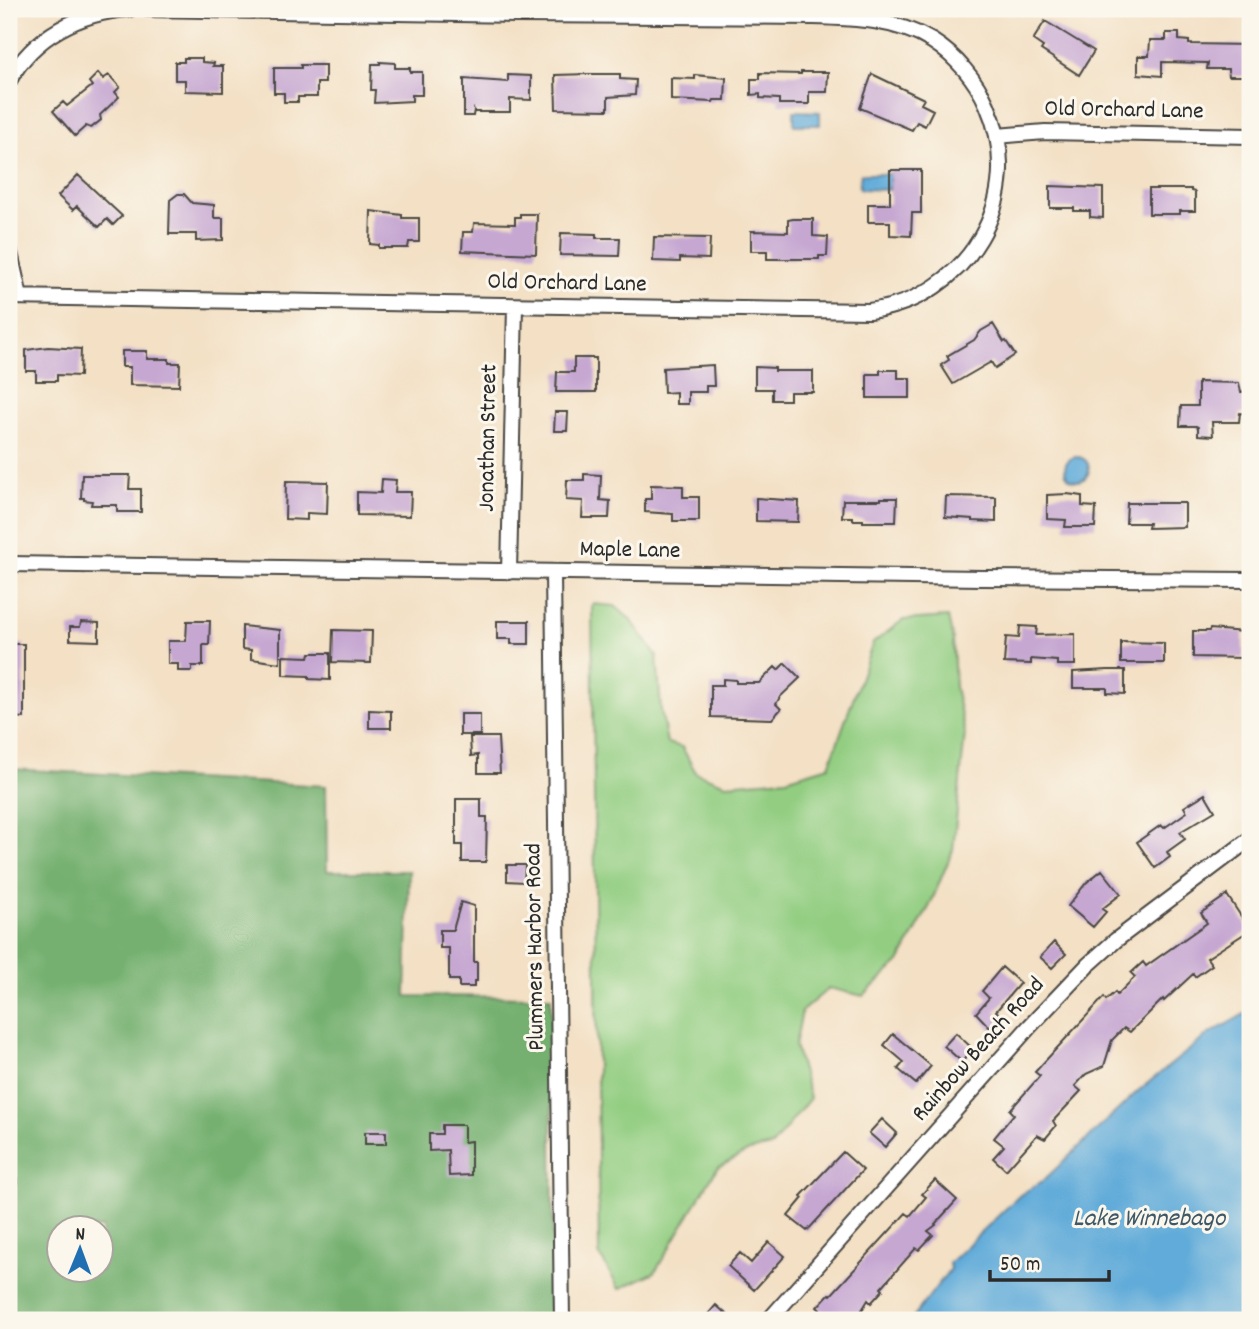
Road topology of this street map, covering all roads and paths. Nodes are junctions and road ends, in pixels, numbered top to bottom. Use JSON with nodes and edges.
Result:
{"nodes":[{"id":1,"x":130,"y":9,"type":"edge"},
{"id":2,"x":148,"y":9,"type":"edge"},
{"id":3,"x":521,"y":12,"type":"edge"},
{"id":4,"x":9,"y":81,"type":"edge"},
{"id":5,"x":997,"y":136,"type":"junction"},
{"id":6,"x":1250,"y":136,"type":"edge"},
{"id":7,"x":9,"y":248,"type":"edge"},
{"id":8,"x":14,"y":297,"type":"edge"},
{"id":9,"x":514,"y":306,"type":"junction"},
{"id":10,"x":9,"y":564,"type":"edge"},
{"id":11,"x":509,"y":572,"type":"junction"},
{"id":12,"x":553,"y":573,"type":"junction"},
{"id":13,"x":1250,"y":580,"type":"edge"},
{"id":14,"x":1250,"y":839,"type":"edge"},
{"id":15,"x":562,"y":1320,"type":"edge"},
{"id":16,"x":769,"y":1320,"type":"edge"}],
"edges":[{"from":1,"to":4,"type":"street"},
{"from":2,"to":3,"type":"street","name":"Old Orchard Lane"},
{"from":3,"to":5,"type":"street","name":"Old Orchard Lane"},
{"from":5,"to":6,"type":"street","name":"Old Orchard Lane"},
{"from":5,"to":9,"type":"street","name":"Old Orchard Lane"},
{"from":7,"to":8,"type":"street","name":"Old Orchard Lane"},
{"from":8,"to":9,"type":"street","name":"Old Orchard Lane"},
{"from":9,"to":11,"type":"street","name":"Jonathan Street"},
{"from":10,"to":11,"type":"street","name":"Maple Lane"},
{"from":11,"to":12,"type":"street","name":"Maple Lane"},
{"from":12,"to":13,"type":"street","name":"Maple Lane"},
{"from":12,"to":15,"type":"street","name":"Plummers Harbor Road"},
{"from":14,"to":16,"type":"street","name":"Rainbow Beach Road"}]}
